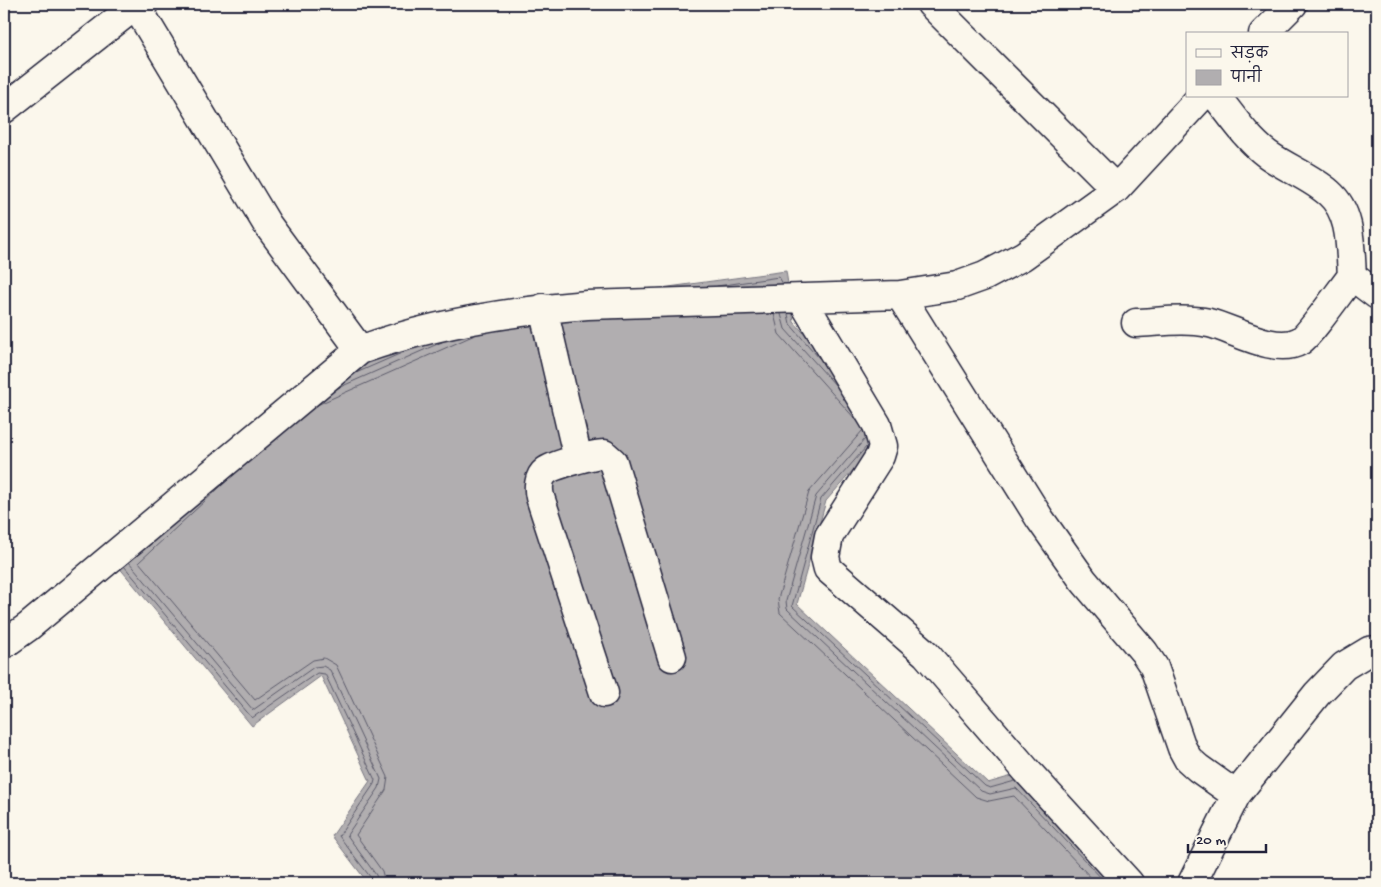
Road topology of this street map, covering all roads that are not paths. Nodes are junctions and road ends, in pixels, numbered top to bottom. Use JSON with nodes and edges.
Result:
{"nodes":[{"id":1,"x":135,"y":4,"type":"edge"},
{"id":2,"x":931,"y":4,"type":"edge"},
{"id":3,"x":1293,"y":4,"type":"edge"},
{"id":4,"x":1265,"y":32,"type":"edge"},
{"id":5,"x":1200,"y":98,"type":"edge"},
{"id":6,"x":1218,"y":98,"type":"edge"},
{"id":7,"x":4,"y":109,"type":"edge"},
{"id":8,"x":1116,"y":189,"type":"junction"},
{"id":9,"x":1352,"y":276,"type":"junction"},
{"id":10,"x":900,"y":295,"type":"junction"},
{"id":11,"x":1377,"y":295,"type":"edge"},
{"id":12,"x":801,"y":298,"type":"junction"},
{"id":13,"x":543,"y":308,"type":"junction"},
{"id":14,"x":1136,"y":323,"type":"dead end"},
{"id":15,"x":360,"y":350,"type":"junction"},
{"id":16,"x":578,"y":459,"type":"junction"},
{"id":17,"x":4,"y":644,"type":"edge"},
{"id":18,"x":1377,"y":650,"type":"edge"},
{"id":19,"x":672,"y":656,"type":"dead end"},
{"id":20,"x":604,"y":693,"type":"dead end"},
{"id":21,"x":1236,"y":795,"type":"junction"},
{"id":22,"x":1129,"y":883,"type":"edge"},
{"id":23,"x":1192,"y":883,"type":"edge"}],
"edges":[{"from":1,"to":7,"type":"street"},
{"from":1,"to":15,"type":"street"},
{"from":2,"to":8,"type":"street"},
{"from":3,"to":4,"type":"street"},
{"from":5,"to":8,"type":"street"},
{"from":6,"to":9,"type":"street"},
{"from":8,"to":10,"type":"street"},
{"from":9,"to":11,"type":"street"},
{"from":9,"to":14,"type":"street"},
{"from":10,"to":12,"type":"street"},
{"from":10,"to":21,"type":"street"},
{"from":12,"to":13,"type":"street"},
{"from":12,"to":22,"type":"street"},
{"from":13,"to":15,"type":"street"},
{"from":13,"to":16,"type":"street"},
{"from":15,"to":17,"type":"street"},
{"from":16,"to":19,"type":"street"},
{"from":16,"to":20,"type":"street"},
{"from":18,"to":21,"type":"street"},
{"from":21,"to":23,"type":"street"}]}
